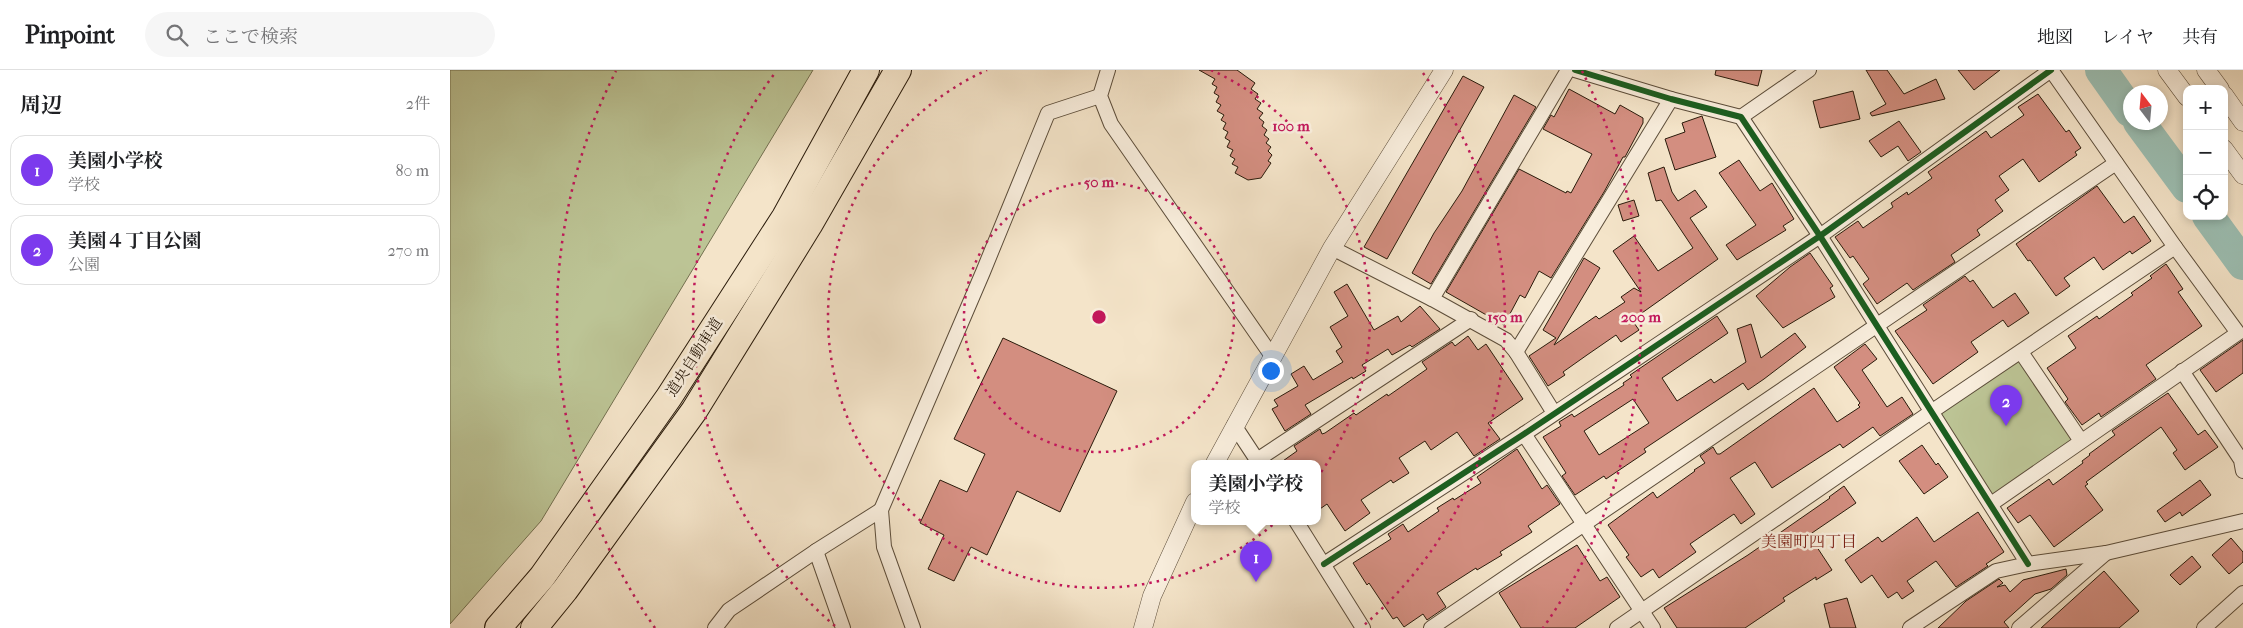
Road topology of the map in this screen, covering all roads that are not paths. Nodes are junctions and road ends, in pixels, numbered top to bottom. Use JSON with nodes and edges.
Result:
{"nodes":[{"id":1,"x":866,"y":70,"type":"edge"},
{"id":2,"x":898,"y":70,"type":"edge"},
{"id":3,"x":1108,"y":70,"type":"edge"},
{"id":4,"x":1444,"y":70,"type":"edge"},
{"id":5,"x":1568,"y":70,"type":"edge"},
{"id":6,"x":1574,"y":70,"type":"edge"},
{"id":7,"x":1809,"y":70,"type":"edge"},
{"id":8,"x":2051,"y":70,"type":"edge"},
{"id":9,"x":2167,"y":70,"type":"edge"},
{"id":10,"x":2206,"y":70,"type":"edge"},
{"id":11,"x":2217,"y":85,"type":"edge"},
{"id":12,"x":2183,"y":92,"type":"edge"},
{"id":13,"x":1100,"y":96,"type":"junction"},
{"id":14,"x":1671,"y":99,"type":"junction"},
{"id":15,"x":2228,"y":101,"type":"edge"},
{"id":16,"x":1741,"y":117,"type":"junction"},
{"id":17,"x":2243,"y":122,"type":"edge"},
{"id":18,"x":2228,"y":154,"type":"edge"},
{"id":19,"x":2116,"y":163,"type":"junction"},
{"id":20,"x":2243,"y":175,"type":"edge"},
{"id":21,"x":1820,"y":236,"type":"junction"},
{"id":22,"x":1332,"y":248,"type":"junction"},
{"id":23,"x":2175,"y":248,"type":"junction"},
{"id":24,"x":1432,"y":299,"type":"junction"},
{"id":25,"x":1471,"y":320,"type":"junction"},
{"id":26,"x":1877,"y":326,"type":"junction"},
{"id":27,"x":1516,"y":352,"type":"junction"},
{"id":28,"x":2020,"y":352,"type":"junction"},
{"id":29,"x":1272,"y":356,"type":"junction"},
{"id":30,"x":2182,"y":371,"type":"junction"},
{"id":31,"x":1931,"y":412,"type":"junction"},
{"id":32,"x":1554,"y":413,"type":"junction"},
{"id":33,"x":1234,"y":425,"type":"junction"},
{"id":34,"x":1524,"y":434,"type":"junction"},
{"id":35,"x":2080,"y":441,"type":"junction"},
{"id":36,"x":1216,"y":460,"type":"edge"},
{"id":37,"x":1257,"y":460,"type":"edge"},
{"id":38,"x":1261,"y":460,"type":"edge"},
{"id":39,"x":2243,"y":471,"type":"edge"},
{"id":40,"x":1991,"y":504,"type":"junction"},
{"id":41,"x":881,"y":510,"type":"junction"},
{"id":42,"x":1191,"y":511,"type":"edge"},
{"id":43,"x":2243,"y":521,"type":"edge"},
{"id":44,"x":1299,"y":525,"type":"edge"},
{"id":45,"x":1585,"y":525,"type":"junction"},
{"id":46,"x":816,"y":551,"type":"junction"},
{"id":47,"x":2106,"y":553,"type":"junction"},
{"id":48,"x":1324,"y":564,"type":"junction"},
{"id":49,"x":2028,"y":564,"type":"junction"},
{"id":50,"x":2243,"y":593,"type":"edge"},
{"id":51,"x":1642,"y":612,"type":"junction"},
{"id":52,"x":498,"y":628,"type":"edge"},
{"id":53,"x":534,"y":628,"type":"edge"},
{"id":54,"x":715,"y":628,"type":"edge"},
{"id":55,"x":843,"y":628,"type":"edge"},
{"id":56,"x":913,"y":628,"type":"edge"},
{"id":57,"x":1143,"y":628,"type":"edge"},
{"id":58,"x":1363,"y":628,"type":"edge"},
{"id":59,"x":1431,"y":628,"type":"edge"},
{"id":60,"x":1617,"y":628,"type":"edge"},
{"id":61,"x":1652,"y":628,"type":"edge"},
{"id":62,"x":1910,"y":628,"type":"edge"},
{"id":63,"x":2019,"y":628,"type":"edge"},
{"id":64,"x":2204,"y":628,"type":"edge"}],
"edges":[{"from":1,"to":52,"type":"highway","name":"道央自動車道"},
{"from":2,"to":53,"type":"highway","name":"道央自動車道"},
{"from":3,"to":13,"type":"street"},
{"from":4,"to":22,"type":"street"},
{"from":5,"to":24,"type":"street"},
{"from":6,"to":14,"type":"street"},
{"from":7,"to":16,"type":"street"},
{"from":8,"to":19,"type":"street"},
{"from":8,"to":21,"type":"street"},
{"from":9,"to":12,"type":"street"},
{"from":10,"to":11,"type":"street"},
{"from":13,"to":29,"type":"street"},
{"from":13,"to":41,"type":"street"},
{"from":14,"to":16,"type":"street"},
{"from":14,"to":27,"type":"street"},
{"from":15,"to":17,"type":"street"},
{"from":16,"to":21,"type":"street"},
{"from":18,"to":20,"type":"street"},
{"from":19,"to":23,"type":"street"},
{"from":19,"to":26,"type":"street"},
{"from":21,"to":26,"type":"street"},
{"from":21,"to":32,"type":"street"},
{"from":22,"to":24,"type":"street"},
{"from":22,"to":29,"type":"street"},
{"from":23,"to":28,"type":"street"},
{"from":23,"to":30,"type":"street"},
{"from":24,"to":25,"type":"street"},
{"from":25,"to":27,"type":"street"},
{"from":25,"to":38,"type":"street"},
{"from":26,"to":31,"type":"street"},
{"from":26,"to":45,"type":"street"},
{"from":27,"to":32,"type":"street"},
{"from":28,"to":31,"type":"street"},
{"from":28,"to":35,"type":"street"},
{"from":29,"to":33,"type":"street"},
{"from":30,"to":35,"type":"street"},
{"from":30,"to":39,"type":"street"},
{"from":31,"to":40,"type":"street"},
{"from":31,"to":51,"type":"street"},
{"from":32,"to":34,"type":"street"},
{"from":33,"to":36,"type":"street"},
{"from":33,"to":37,"type":"street"},
{"from":34,"to":45,"type":"street"},
{"from":34,"to":48,"type":"street"},
{"from":35,"to":40,"type":"street"},
{"from":40,"to":49,"type":"street"},
{"from":41,"to":46,"type":"street"},
{"from":41,"to":56,"type":"street"},
{"from":42,"to":57,"type":"street"},
{"from":43,"to":47,"type":"street"},
{"from":44,"to":48,"type":"street"},
{"from":45,"to":51,"type":"street"},
{"from":45,"to":59,"type":"street"},
{"from":46,"to":54,"type":"street"},
{"from":46,"to":55,"type":"street"},
{"from":47,"to":49,"type":"street"},
{"from":47,"to":63,"type":"street"},
{"from":48,"to":58,"type":"street"},
{"from":49,"to":62,"type":"street"},
{"from":50,"to":64,"type":"street"},
{"from":51,"to":60,"type":"street"},
{"from":51,"to":61,"type":"street"}]}
